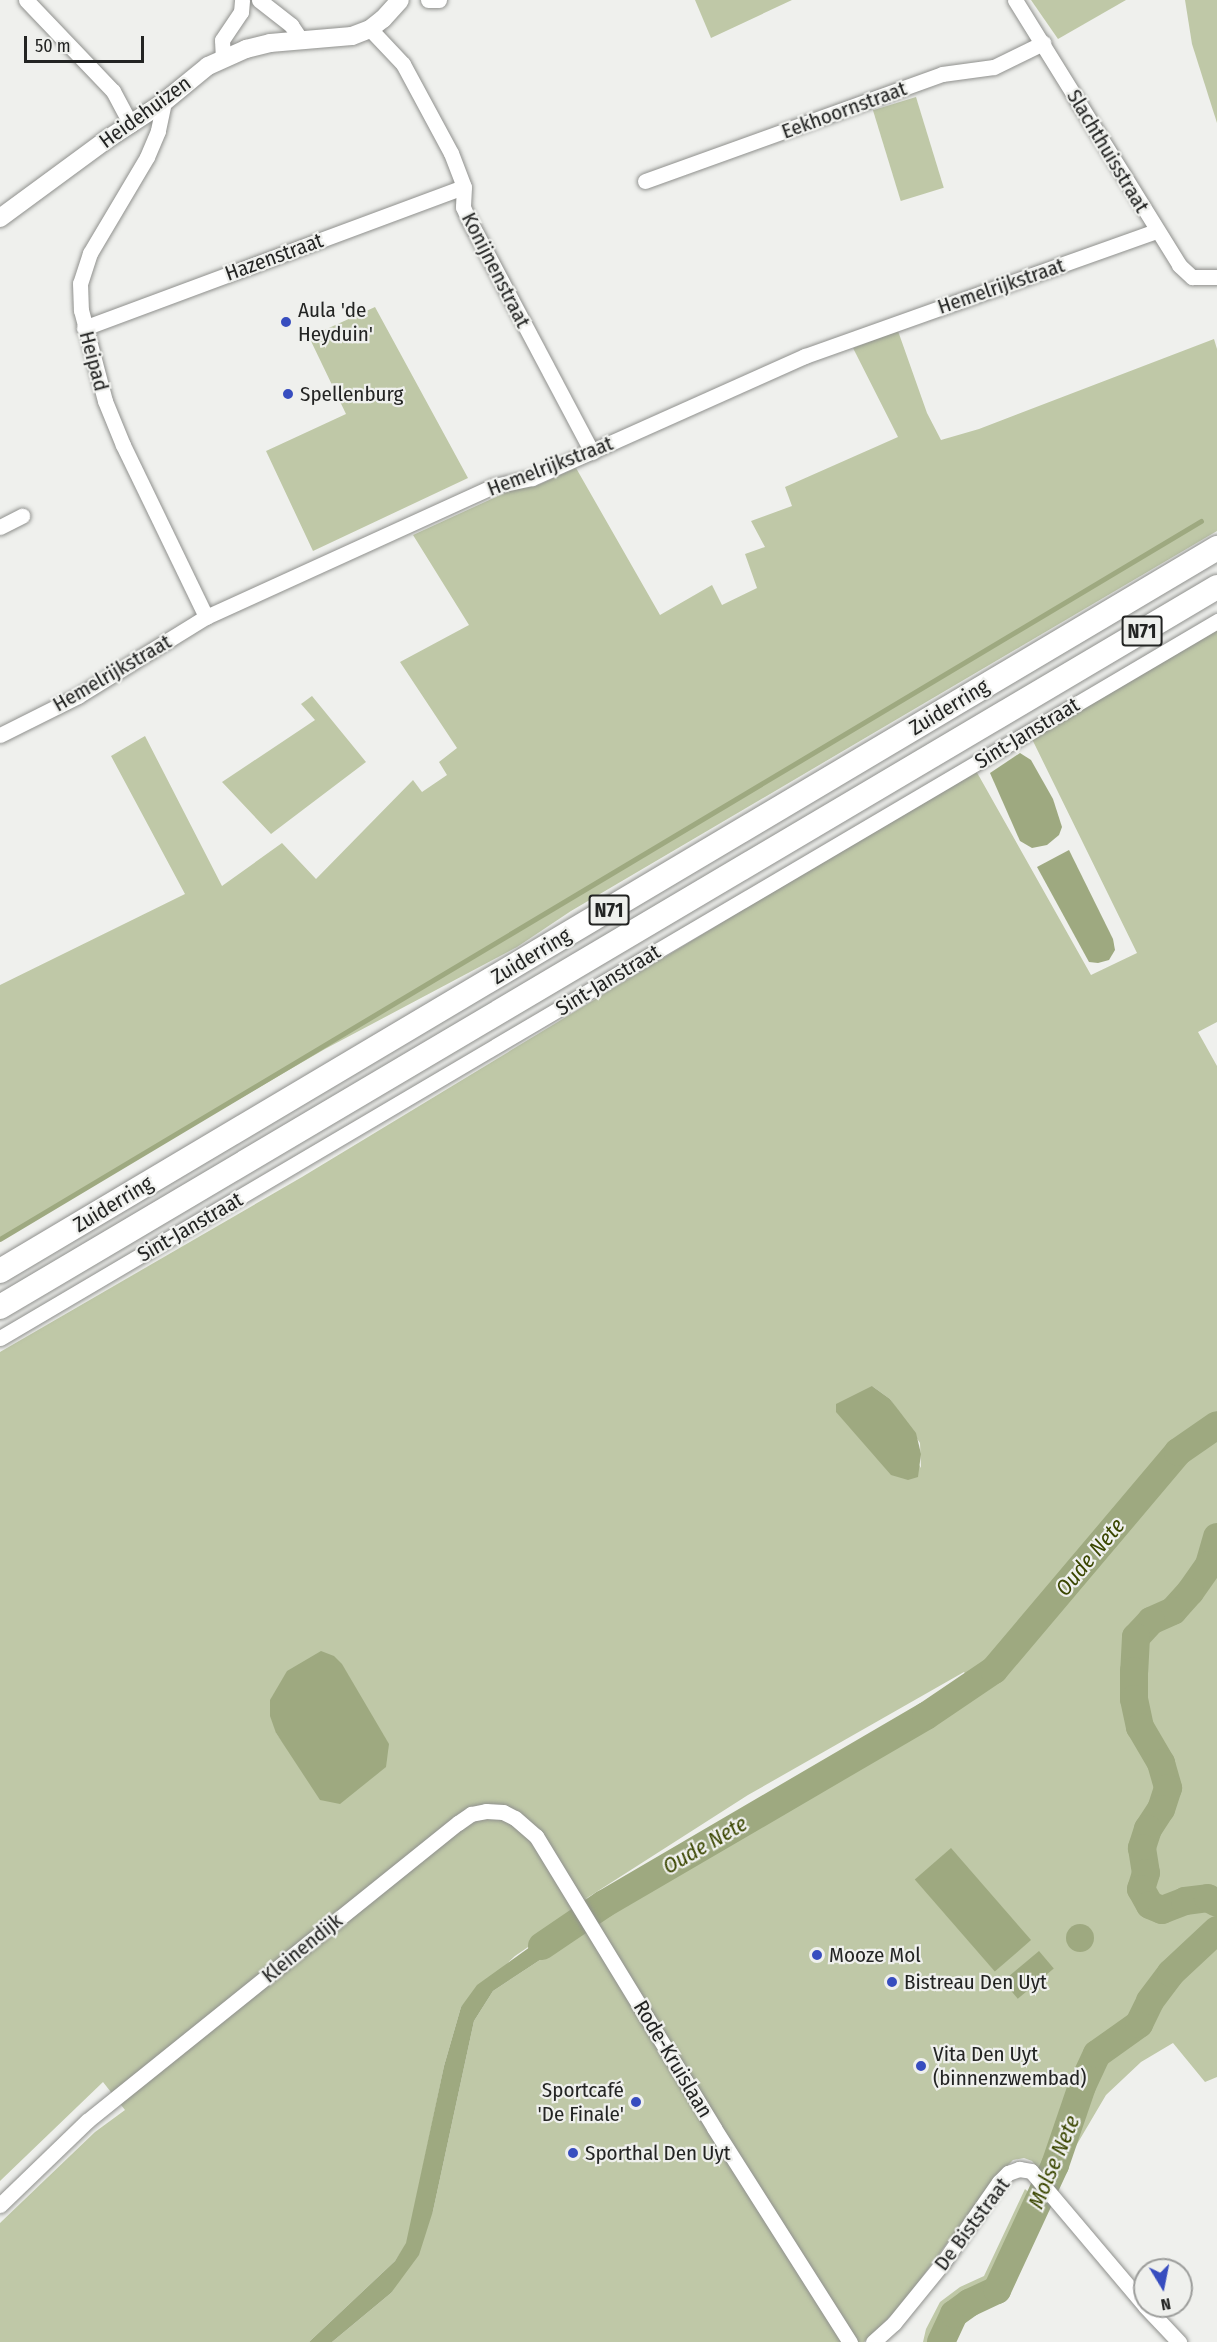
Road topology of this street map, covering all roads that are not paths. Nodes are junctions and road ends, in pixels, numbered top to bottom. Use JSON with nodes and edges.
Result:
{"nodes":[{"id":1,"x":26,"y":0,"type":"edge"},
{"id":2,"x":243,"y":0,"type":"edge"},
{"id":3,"x":260,"y":0,"type":"edge"},
{"id":4,"x":400,"y":0,"type":"edge"},
{"id":5,"x":428,"y":0,"type":"edge"},
{"id":6,"x":439,"y":0,"type":"edge"},
{"id":7,"x":1015,"y":0,"type":"edge"},
{"id":8,"x":370,"y":29,"type":"junction"},
{"id":9,"x":301,"y":40,"type":"junction"},
{"id":10,"x":1043,"y":43,"type":"junction"},
{"id":11,"x":223,"y":59,"type":"junction"},
{"id":12,"x":164,"y":102,"type":"junction"},
{"id":13,"x":131,"y":125,"type":"junction"},
{"id":14,"x":645,"y":181,"type":"dead end"},
{"id":15,"x":464,"y":187,"type":"junction"},
{"id":16,"x":0,"y":218,"type":"edge"},
{"id":17,"x":1156,"y":231,"type":"junction"},
{"id":18,"x":1217,"y":278,"type":"edge"},
{"id":19,"x":84,"y":328,"type":"junction"},
{"id":20,"x":592,"y":452,"type":"junction"},
{"id":21,"x":22,"y":516,"type":"dead end"},
{"id":22,"x":0,"y":527,"type":"edge"},
{"id":23,"x":1217,"y":548,"type":"edge"},
{"id":24,"x":1217,"y":587,"type":"edge"},
{"id":25,"x":206,"y":617,"type":"junction"},
{"id":26,"x":1217,"y":621,"type":"edge"},
{"id":27,"x":0,"y":735,"type":"edge"},
{"id":28,"x":0,"y":1271,"type":"edge"},
{"id":29,"x":0,"y":1307,"type":"edge"},
{"id":30,"x":0,"y":1338,"type":"edge"},
{"id":31,"x":592,"y":1927,"type":"joint"},
{"id":32,"x":0,"y":2205,"type":"edge"},
{"id":33,"x":1133,"y":2292,"type":"edge"},
{"id":34,"x":1156,"y":2318,"type":"edge"},
{"id":35,"x":850,"y":2342,"type":"edge"},
{"id":36,"x":873,"y":2342,"type":"edge"},
{"id":37,"x":1179,"y":2342,"type":"edge"}],
"edges":[{"from":1,"to":13,"type":"street"},
{"from":2,"to":11,"type":"street"},
{"from":3,"to":9,"type":"street"},
{"from":4,"to":8,"type":"street","name":"Heidehuizen"},
{"from":5,"to":6,"type":"street"},
{"from":7,"to":10,"type":"street","name":"Slachthuisstraat"},
{"from":8,"to":9,"type":"street","name":"Heidehuizen"},
{"from":8,"to":15,"type":"street","name":"Konijnenstraat"},
{"from":9,"to":11,"type":"street","name":"Heidehuizen"},
{"from":10,"to":14,"type":"street","name":"Eekhoornstraat"},
{"from":10,"to":17,"type":"street","name":"Slachthuisstraat"},
{"from":11,"to":12,"type":"street","name":"Heidehuizen"},
{"from":12,"to":13,"type":"street","name":"Heidehuizen"},
{"from":12,"to":19,"type":"street","name":"Heipad"},
{"from":13,"to":16,"type":"street","name":"Heidehuizen"},
{"from":15,"to":19,"type":"street","name":"Hazenstraat"},
{"from":15,"to":20,"type":"street","name":"Konijnenstraat"},
{"from":17,"to":18,"type":"street","name":"Slachthuisstraat"},
{"from":17,"to":20,"type":"street","name":"Hemelrijkstraat"},
{"from":19,"to":25,"type":"street","name":"Heipad"},
{"from":20,"to":25,"type":"street","name":"Hemelrijkstraat"},
{"from":21,"to":22,"type":"street"},
{"from":23,"to":28,"type":"highway","name":"Zuiderring","number":"N71"},
{"from":24,"to":29,"type":"highway","name":"Zuiderring","number":"N71"},
{"from":25,"to":27,"type":"street","name":"Hemelrijkstraat"},
{"from":26,"to":30,"type":"street","name":"Sint-Janstraat"},
{"from":31,"to":32,"type":"street","name":"Kleinendijk"},
{"from":31,"to":35,"type":"street","name":"Rode-Kruislaan"},
{"from":33,"to":36,"type":"street","name":"De Biststraat"},
{"from":34,"to":37,"type":"street","name":"De Biststraat"}]}
